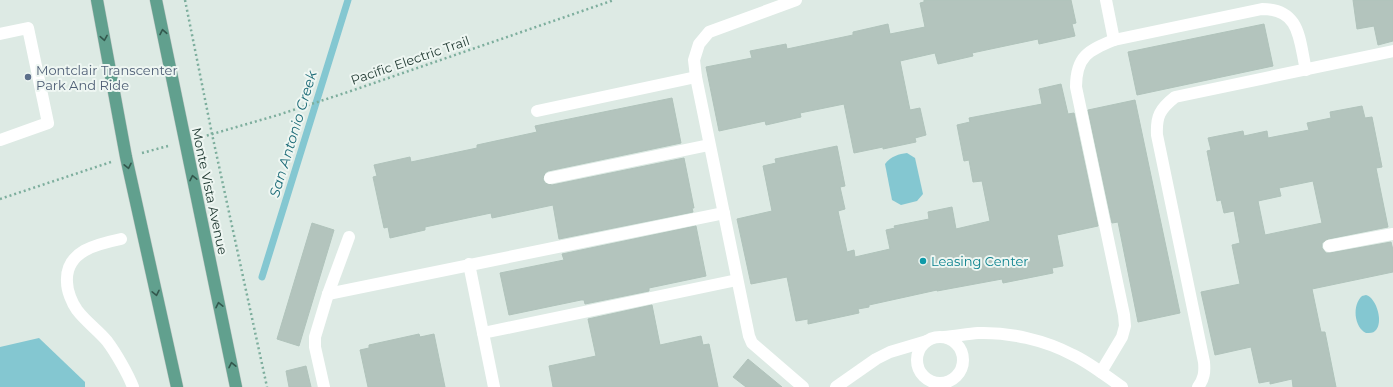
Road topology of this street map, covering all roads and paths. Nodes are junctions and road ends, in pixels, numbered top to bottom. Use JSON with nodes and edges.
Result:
{"nodes":[{"id":1,"x":97,"y":0,"type":"edge"},
{"id":2,"x":156,"y":0,"type":"edge"},
{"id":3,"x":185,"y":0,"type":"edge"},
{"id":4,"x":614,"y":0,"type":"edge"},
{"id":5,"x":796,"y":0,"type":"edge"},
{"id":6,"x":1106,"y":0,"type":"edge"},
{"id":7,"x":0,"y":34,"type":"edge"},
{"id":8,"x":1114,"y":40,"type":"junction"},
{"id":9,"x":1393,"y":52,"type":"edge"},
{"id":10,"x":1306,"y":70,"type":"junction"},
{"id":11,"x":696,"y":77,"type":"junction"},
{"id":12,"x":537,"y":110,"type":"dead end"},
{"id":13,"x":212,"y":134,"type":"junction"},
{"id":14,"x":0,"y":140,"type":"edge"},
{"id":15,"x":185,"y":141,"type":"junction"},
{"id":16,"x":709,"y":144,"type":"junction"},
{"id":17,"x":126,"y":157,"type":"junction"},
{"id":18,"x":550,"y":178,"type":"dead end"},
{"id":19,"x":0,"y":199,"type":"edge"},
{"id":20,"x":724,"y":213,"type":"junction"},
{"id":21,"x":1393,"y":234,"type":"edge"},
{"id":22,"x":349,"y":237,"type":"dead end"},
{"id":23,"x":121,"y":240,"type":"dead end"},
{"id":24,"x":1329,"y":246,"type":"dead end"},
{"id":25,"x":469,"y":264,"type":"junction"},
{"id":26,"x":737,"y":280,"type":"junction"},
{"id":27,"x":328,"y":294,"type":"junction"},
{"id":28,"x":483,"y":333,"type":"junction"},
{"id":29,"x":944,"y":337,"type":"junction"},
{"id":30,"x":927,"y":341,"type":"junction"},
{"id":31,"x":1101,"y":372,"type":"junction"},
{"id":32,"x":133,"y":387,"type":"edge"},
{"id":33,"x":177,"y":387,"type":"edge"},
{"id":34,"x":236,"y":387,"type":"edge"},
{"id":35,"x":267,"y":387,"type":"edge"},
{"id":36,"x":324,"y":387,"type":"edge"},
{"id":37,"x":494,"y":387,"type":"edge"},
{"id":38,"x":803,"y":387,"type":"edge"},
{"id":39,"x":836,"y":387,"type":"edge"},
{"id":40,"x":1122,"y":387,"type":"edge"},
{"id":41,"x":1198,"y":387,"type":"edge"}],
"edges":[{"from":1,"to":17,"type":"main road","one_way":true},
{"from":15,"to":2,"type":"main road","name":"Monte Vista Avenue","one_way":true},
{"from":3,"to":13,"type":"path"},
{"from":4,"to":13,"type":"path","name":"Pacific Electric Trail"},
{"from":5,"to":11,"type":"lane"},
{"from":6,"to":8,"type":"lane"},
{"from":7,"to":14,"type":"lane"},
{"from":8,"to":10,"type":"lane"},
{"from":8,"to":31,"type":"lane"},
{"from":9,"to":10,"type":"lane"},
{"from":10,"to":41,"type":"lane"},
{"from":11,"to":12,"type":"lane"},
{"from":11,"to":16,"type":"lane"},
{"from":13,"to":15,"type":"path","name":"Pacific Electric Trail"},
{"from":13,"to":35,"type":"path"},
{"from":15,"to":17,"type":"path","name":"Pacific Electric Trail"},
{"from":34,"to":15,"type":"main road","name":"Monte Vista Avenue","one_way":true},
{"from":16,"to":18,"type":"lane"},
{"from":16,"to":20,"type":"lane"},
{"from":17,"to":19,"type":"path","name":"Pacific Electric Trail"},
{"from":17,"to":33,"type":"main road","one_way":true},
{"from":20,"to":25,"type":"lane"},
{"from":20,"to":26,"type":"lane"},
{"from":21,"to":24,"type":"lane"},
{"from":22,"to":27,"type":"lane"},
{"from":23,"to":32,"type":"lane"},
{"from":25,"to":27,"type":"lane"},
{"from":25,"to":28,"type":"lane"},
{"from":26,"to":28,"type":"lane"},
{"from":26,"to":38,"type":"lane"},
{"from":27,"to":36,"type":"lane"},
{"from":28,"to":37,"type":"lane"},
{"from":29,"to":30,"type":"lane"},
{"from":29,"to":30,"type":"lane"},
{"from":29,"to":31,"type":"lane"},
{"from":30,"to":39,"type":"lane"},
{"from":31,"to":40,"type":"lane"}]}
